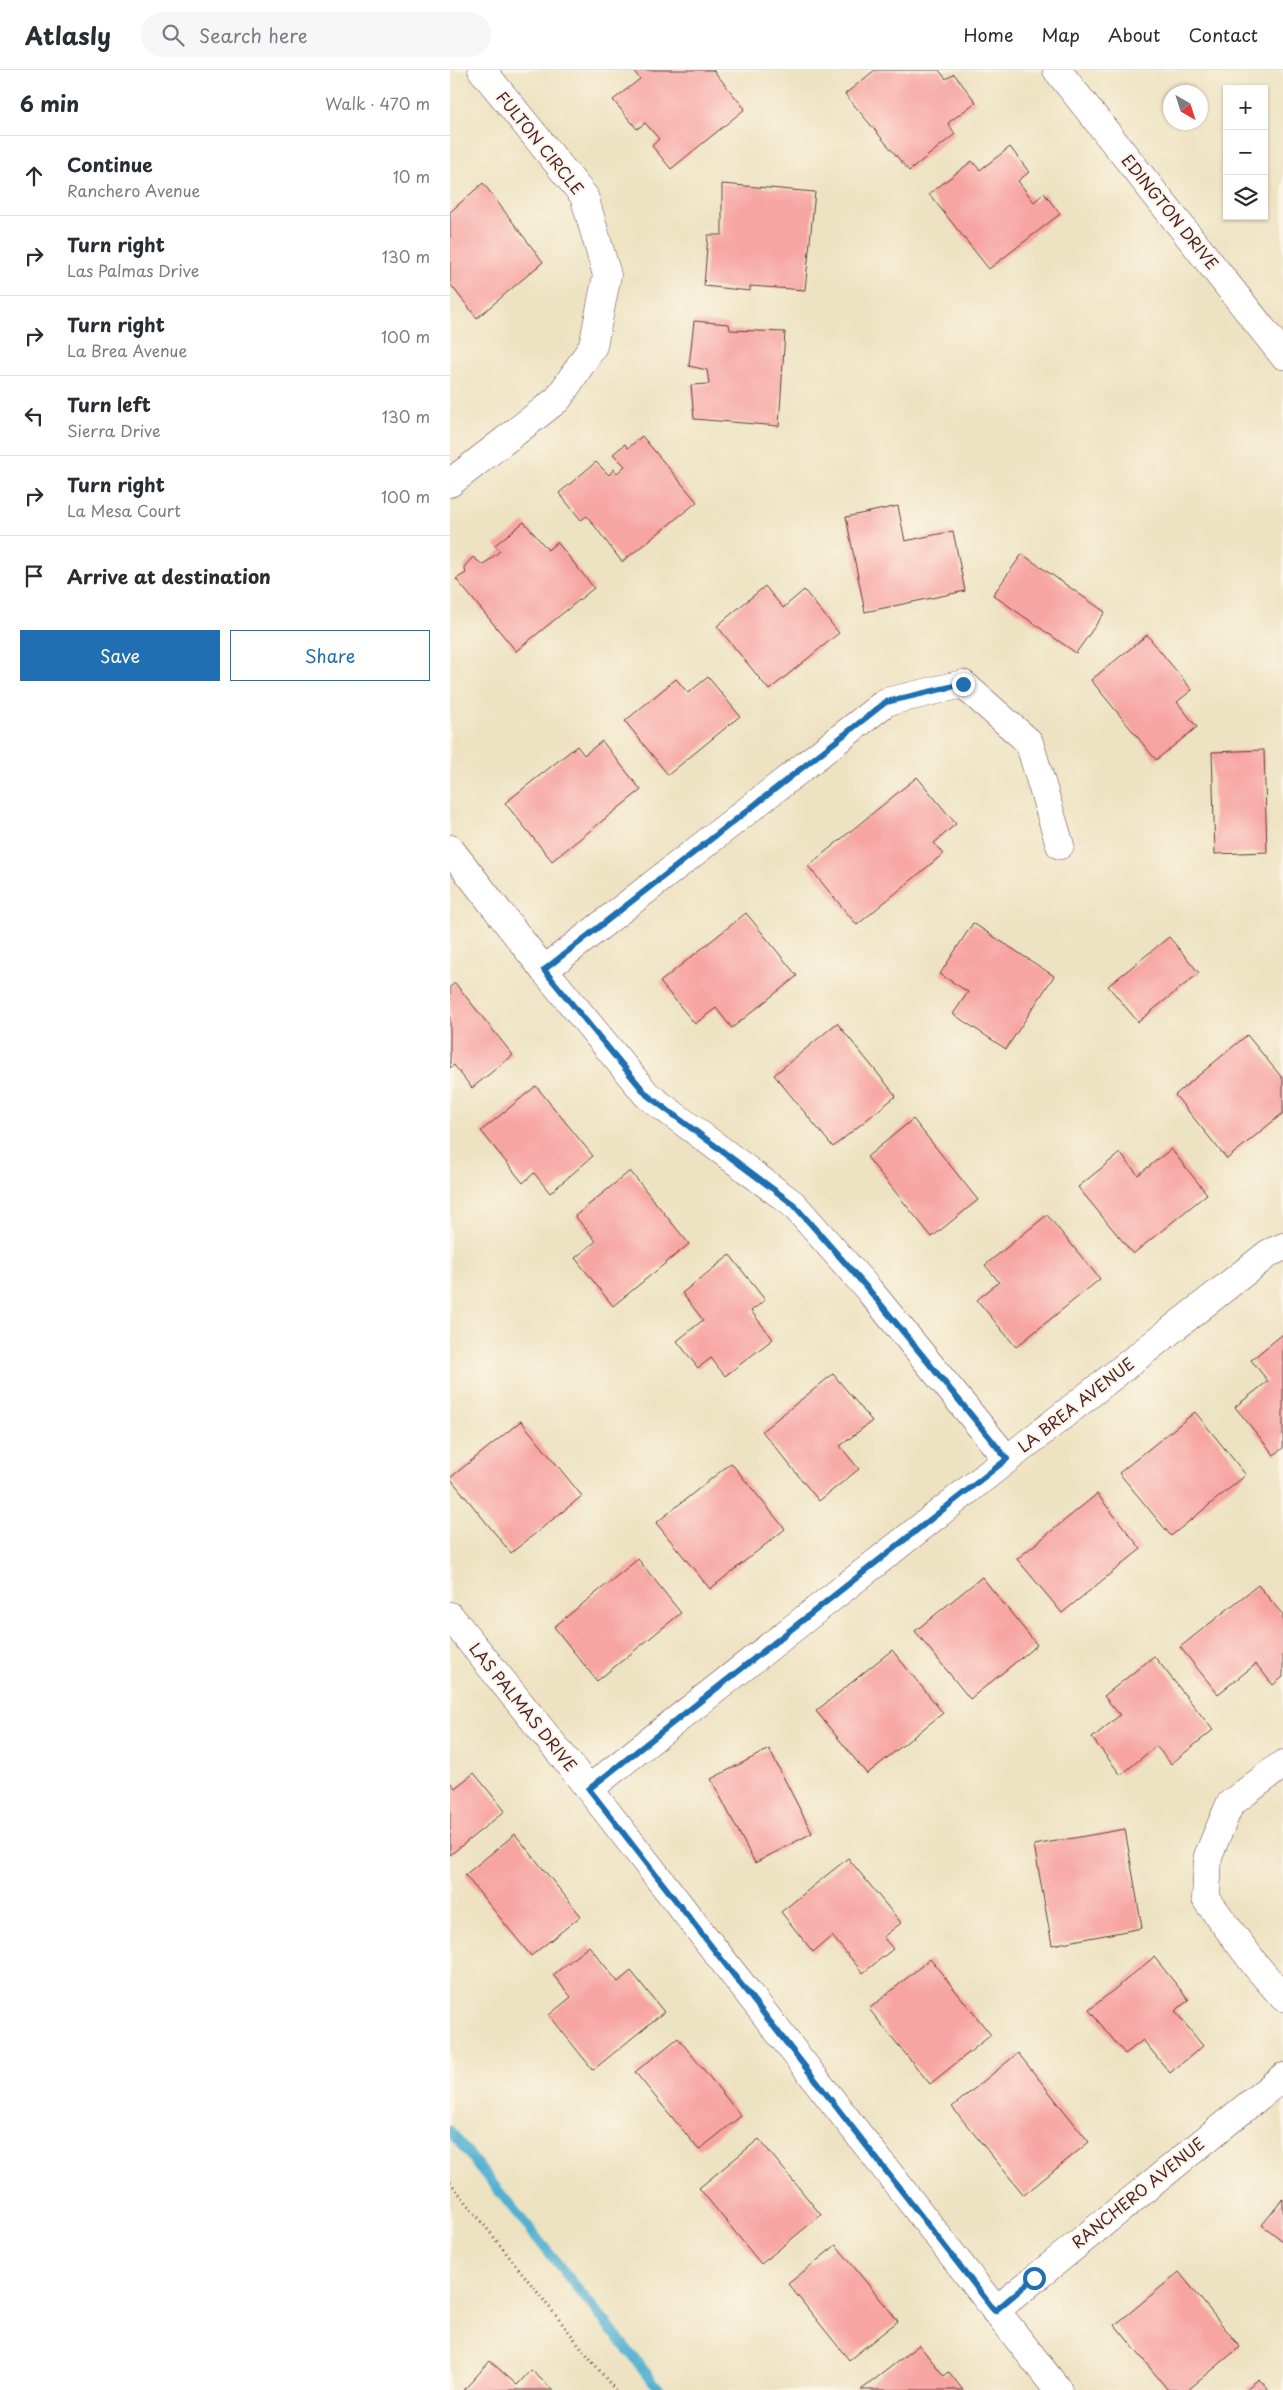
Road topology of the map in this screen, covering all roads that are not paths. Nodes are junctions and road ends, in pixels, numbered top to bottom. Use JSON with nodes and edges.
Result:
{"nodes":[{"id":1,"x":482,"y":70,"type":"edge"},
{"id":2,"x":1057,"y":70,"type":"edge"},
{"id":3,"x":1283,"y":354,"type":"edge"},
{"id":4,"x":450,"y":483,"type":"edge"},
{"id":5,"x":1060,"y":845,"type":"dead end"},
{"id":6,"x":450,"y":849,"type":"edge"},
{"id":7,"x":544,"y":970,"type":"junction"},
{"id":8,"x":1283,"y":1247,"type":"edge"},
{"id":9,"x":1007,"y":1459,"type":"junction"},
{"id":10,"x":450,"y":1616,"type":"edge"},
{"id":11,"x":1283,"y":1764,"type":"edge"},
{"id":12,"x":589,"y":1789,"type":"junction"},
{"id":13,"x":1283,"y":1997,"type":"edge"},
{"id":14,"x":1283,"y":2077,"type":"edge"},
{"id":15,"x":995,"y":2311,"type":"junction"},
{"id":16,"x":1058,"y":2390,"type":"edge"}],
"edges":[{"from":1,"to":4,"type":"street","name":"FULTON CIRCLE"},
{"from":2,"to":3,"type":"street","name":"EDINGTON DRIVE"},
{"from":5,"to":7,"type":"street"},
{"from":6,"to":7,"type":"street"},
{"from":7,"to":9,"type":"street"},
{"from":8,"to":9,"type":"street","name":"LA BREA AVENUE"},
{"from":9,"to":12,"type":"street","name":"LA BREA AVENUE"},
{"from":10,"to":12,"type":"street","name":"LAS PALMAS DRIVE"},
{"from":11,"to":13,"type":"street"},
{"from":12,"to":15,"type":"street","name":"LAS PALMAS DRIVE"},
{"from":14,"to":15,"type":"street","name":"RANCHERO AVENUE"},
{"from":15,"to":16,"type":"street","name":"LAS PALMAS DRIVE"}]}
